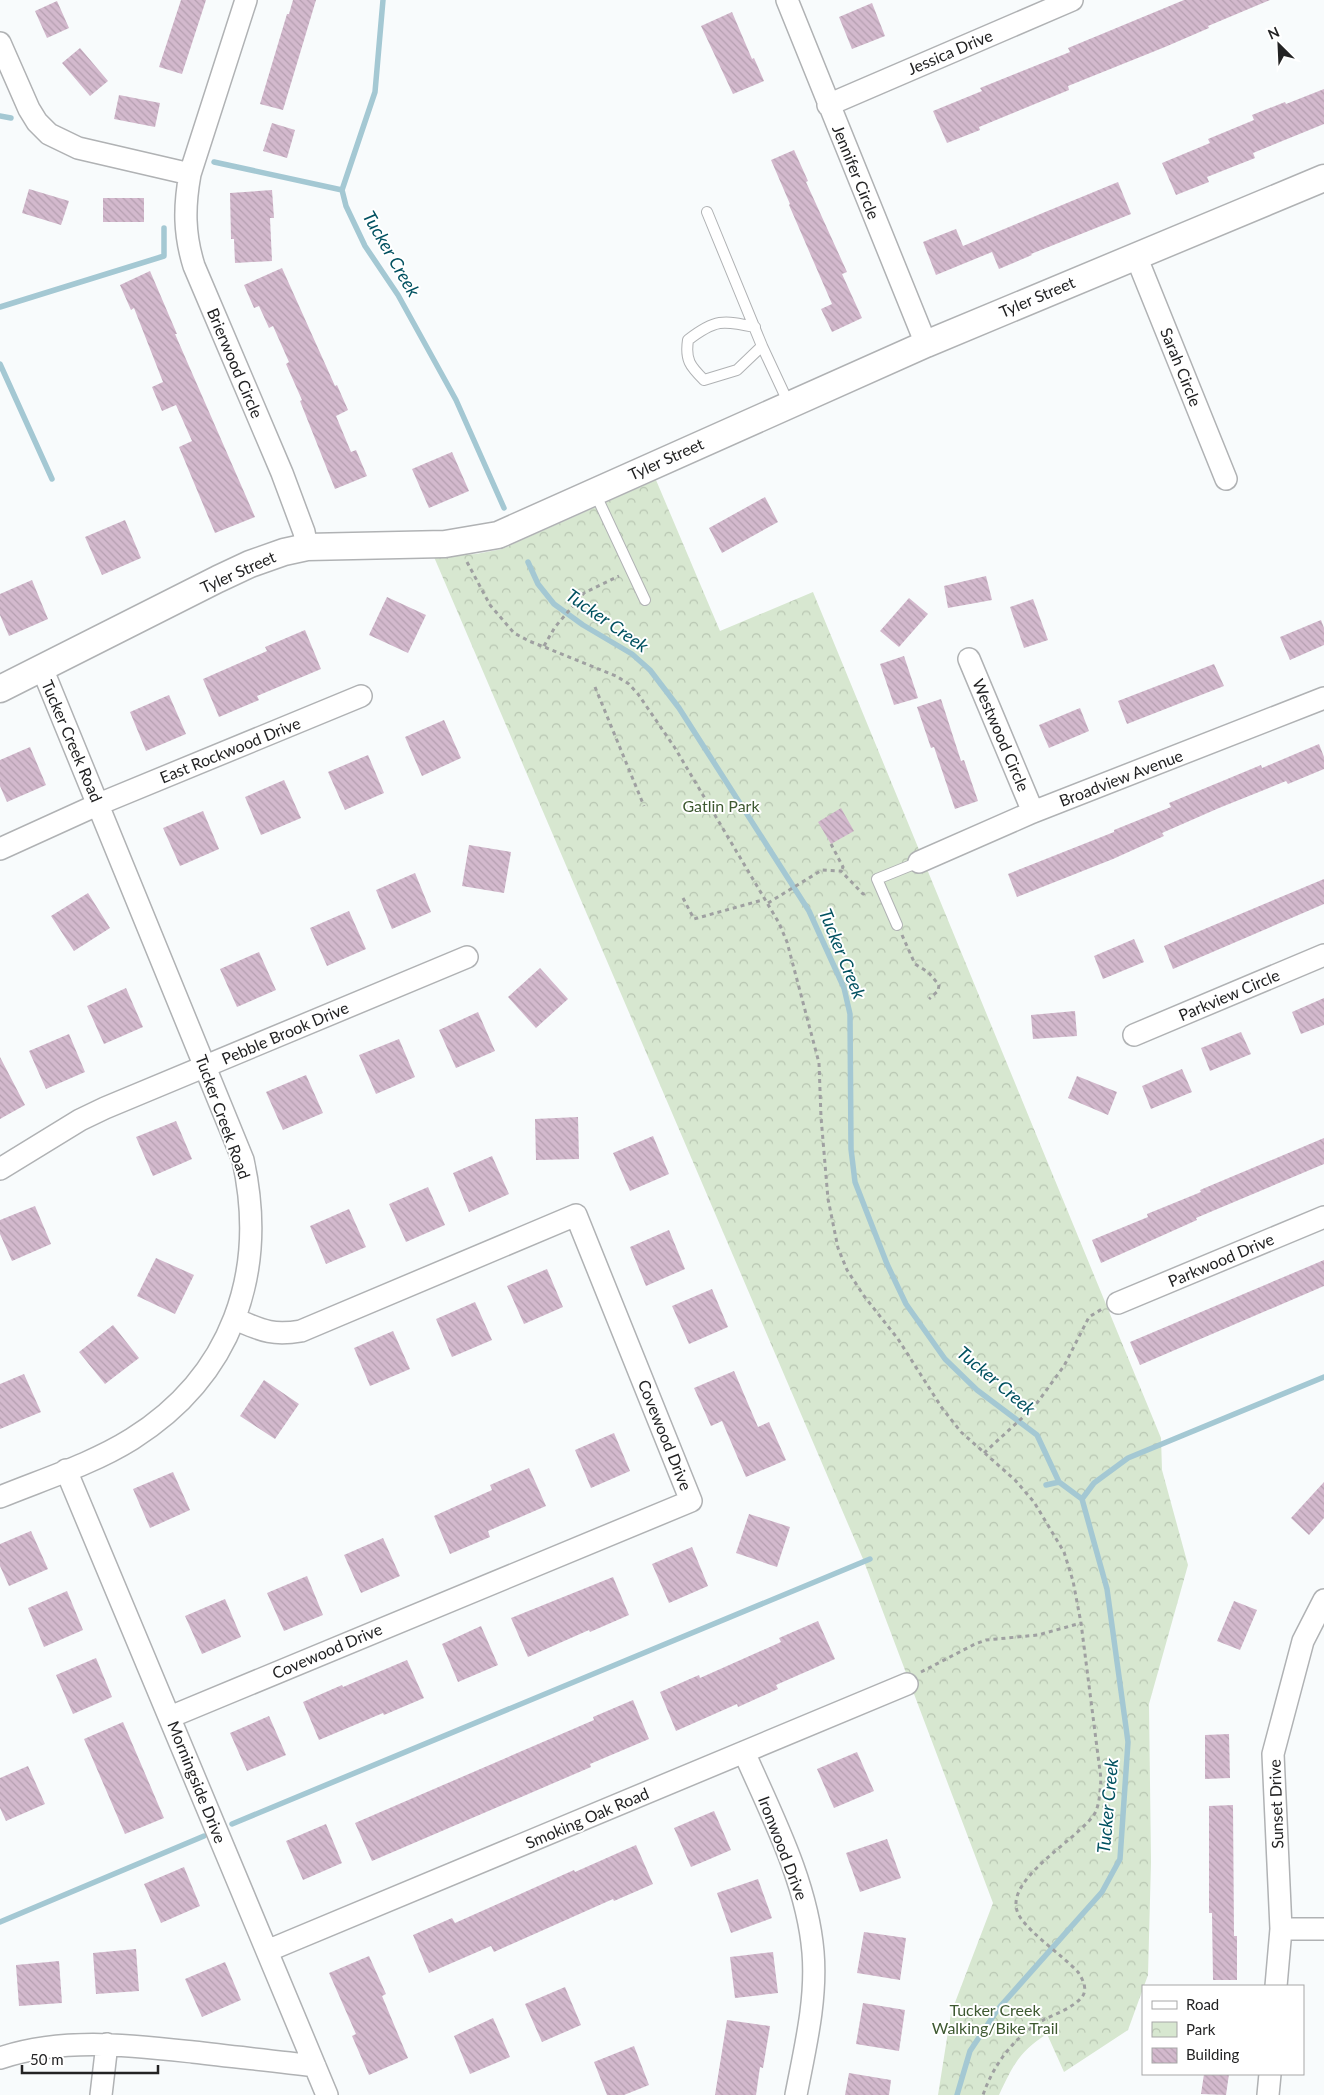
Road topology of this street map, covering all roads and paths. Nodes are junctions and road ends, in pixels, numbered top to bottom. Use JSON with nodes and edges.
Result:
{"nodes":[{"id":1,"x":246,"y":0,"type":"edge"},
{"id":2,"x":787,"y":0,"type":"edge"},
{"id":3,"x":1066,"y":1,"type":"edge"},
{"id":4,"x":0,"y":43,"type":"edge"},
{"id":5,"x":828,"y":104,"type":"junction"},
{"id":6,"x":190,"y":174,"type":"junction"},
{"id":7,"x":1324,"y":178,"type":"edge"},
{"id":8,"x":707,"y":212,"type":"dead end"},
{"id":9,"x":1136,"y":256,"type":"junction"},
{"id":10,"x":755,"y":326,"type":"junction"},
{"id":11,"x":926,"y":344,"type":"junction"},
{"id":12,"x":762,"y":346,"type":"junction"},
{"id":13,"x":789,"y":404,"type":"junction"},
{"id":14,"x":1226,"y":479,"type":"dead end"},
{"id":15,"x":595,"y":492,"type":"junction"},
{"id":16,"x":308,"y":548,"type":"junction"},
{"id":17,"x":466,"y":559,"type":"dead end"},
{"id":18,"x":607,"y":582,"type":"dead end"},
{"id":19,"x":645,"y":600,"type":"dead end"},
{"id":20,"x":544,"y":646,"type":"junction"},
{"id":21,"x":969,"y":659,"type":"dead end"},
{"id":22,"x":42,"y":668,"type":"junction"},
{"id":23,"x":595,"y":687,"type":"dead end"},
{"id":24,"x":0,"y":689,"type":"edge"},
{"id":25,"x":361,"y":696,"type":"dead end"},
{"id":26,"x":1324,"y":698,"type":"edge"},
{"id":27,"x":98,"y":804,"type":"junction"},
{"id":28,"x":644,"y":806,"type":"dead end"},
{"id":29,"x":1033,"y":812,"type":"junction"},
{"id":30,"x":831,"y":844,"type":"dead end"},
{"id":31,"x":0,"y":849,"type":"edge"},
{"id":32,"x":919,"y":862,"type":"joint"},
{"id":33,"x":841,"y":871,"type":"junction"},
{"id":34,"x":880,"y":887,"type":"junction"},
{"id":35,"x":683,"y":898,"type":"dead end"},
{"id":36,"x":767,"y":901,"type":"junction"},
{"id":37,"x":897,"y":925,"type":"dead end"},
{"id":38,"x":905,"y":941,"type":"dead end"},
{"id":39,"x":1324,"y":955,"type":"edge"},
{"id":40,"x":467,"y":957,"type":"dead end"},
{"id":41,"x":929,"y":999,"type":"dead end"},
{"id":42,"x":1134,"y":1035,"type":"dead end"},
{"id":43,"x":205,"y":1066,"type":"junction"},
{"id":44,"x":0,"y":1169,"type":"edge"},
{"id":45,"x":1324,"y":1217,"type":"edge"},
{"id":46,"x":1109,"y":1306,"type":"joint"},
{"id":47,"x":235,"y":1319,"type":"junction"},
{"id":48,"x":984,"y":1453,"type":"junction"},
{"id":49,"x":66,"y":1470,"type":"junction"},
{"id":50,"x":0,"y":1497,"type":"edge"},
{"id":51,"x":1324,"y":1600,"type":"edge"},
{"id":52,"x":1081,"y":1623,"type":"junction"},
{"id":53,"x":907,"y":1684,"type":"joint"},
{"id":54,"x":170,"y":1717,"type":"junction"},
{"id":55,"x":744,"y":1752,"type":"junction"},
{"id":56,"x":1280,"y":1929,"type":"junction"},
{"id":57,"x":1324,"y":1929,"type":"edge"},
{"id":58,"x":267,"y":1951,"type":"junction"},
{"id":59,"x":1276,"y":1985,"type":"edge"},
{"id":60,"x":107,"y":2044,"type":"junction"},
{"id":61,"x":0,"y":2058,"type":"edge"},
{"id":62,"x":315,"y":2066,"type":"junction"},
{"id":63,"x":1270,"y":2075,"type":"edge"},
{"id":64,"x":101,"y":2095,"type":"edge"},
{"id":65,"x":327,"y":2095,"type":"edge"},
{"id":66,"x":796,"y":2095,"type":"edge"},
{"id":67,"x":983,"y":2095,"type":"edge"},
{"id":68,"x":1268,"y":2095,"type":"edge"}],
"edges":[{"from":1,"to":6,"type":"street","name":"Brierwood Circle"},
{"from":2,"to":5,"type":"street","name":"Jennifer Circle"},
{"from":3,"to":5,"type":"street","name":"Jessica Drive"},
{"from":4,"to":6,"type":"street"},
{"from":5,"to":11,"type":"street","name":"Jennifer Circle"},
{"from":6,"to":16,"type":"street","name":"Brierwood Circle"},
{"from":7,"to":9,"type":"street","name":"Tyler Street"},
{"from":8,"to":10,"type":"lane"},
{"from":9,"to":11,"type":"street","name":"Tyler Street"},
{"from":9,"to":14,"type":"street","name":"Sarah Circle"},
{"from":10,"to":12,"type":"lane"},
{"from":10,"to":12,"type":"lane"},
{"from":11,"to":13,"type":"street","name":"Tyler Street"},
{"from":12,"to":13,"type":"lane"},
{"from":13,"to":15,"type":"street","name":"Tyler Street"},
{"from":15,"to":16,"type":"street","name":"Tyler Street"},
{"from":15,"to":19,"type":"lane"},
{"from":16,"to":22,"type":"street","name":"Tyler Street"},
{"from":17,"to":20,"type":"path"},
{"from":18,"to":20,"type":"path"},
{"from":20,"to":36,"type":"path"},
{"from":21,"to":29,"type":"street","name":"Westwood Circle"},
{"from":22,"to":24,"type":"street","name":"Tyler Street"},
{"from":22,"to":27,"type":"street","name":"Tucker Creek Road"},
{"from":23,"to":28,"type":"path"},
{"from":25,"to":27,"type":"street","name":"East Rockwood Drive"},
{"from":26,"to":29,"type":"street","name":"Broadview Avenue"},
{"from":27,"to":31,"type":"street","name":"East Rockwood Drive"},
{"from":27,"to":43,"type":"street","name":"Tucker Creek Road"},
{"from":29,"to":32,"type":"street","name":"Broadview Avenue"},
{"from":30,"to":33,"type":"path"},
{"from":32,"to":34,"type":"lane"},
{"from":33,"to":34,"type":"path"},
{"from":33,"to":36,"type":"path"},
{"from":34,"to":37,"type":"lane"},
{"from":35,"to":36,"type":"path"},
{"from":36,"to":48,"type":"path"},
{"from":38,"to":41,"type":"path"},
{"from":39,"to":42,"type":"street","name":"Parkview Circle"},
{"from":40,"to":43,"type":"street","name":"Pebble Brook Drive"},
{"from":43,"to":44,"type":"street","name":"Pebble Brook Drive"},
{"from":43,"to":47,"type":"street","name":"Tucker Creek Road"},
{"from":45,"to":46,"type":"street","name":"Parkwood Drive"},
{"from":46,"to":48,"type":"path"},
{"from":47,"to":49,"type":"street","name":"Tucker Creek Road"},
{"from":47,"to":54,"type":"street","name":"Covewood Drive"},
{"from":48,"to":52,"type":"path"},
{"from":49,"to":50,"type":"street","name":"Tucker Creek Road"},
{"from":49,"to":54,"type":"street","name":"Morningside Drive"},
{"from":51,"to":56,"type":"street","name":"Sunset Drive"},
{"from":52,"to":53,"type":"path"},
{"from":52,"to":67,"type":"path"},
{"from":53,"to":55,"type":"street","name":"Smoking Oak Road"},
{"from":54,"to":58,"type":"street","name":"Morningside Drive"},
{"from":55,"to":58,"type":"street","name":"Smoking Oak Road"},
{"from":55,"to":66,"type":"street","name":"Ironwood Drive"},
{"from":56,"to":57,"type":"street"},
{"from":56,"to":59,"type":"street","name":"Sunset Drive"},
{"from":58,"to":62,"type":"street","name":"Morningside Drive"},
{"from":60,"to":61,"type":"street"},
{"from":60,"to":62,"type":"street"},
{"from":60,"to":64,"type":"street"},
{"from":62,"to":65,"type":"street","name":"Morningside Drive"},
{"from":63,"to":68,"type":"street"}]}
